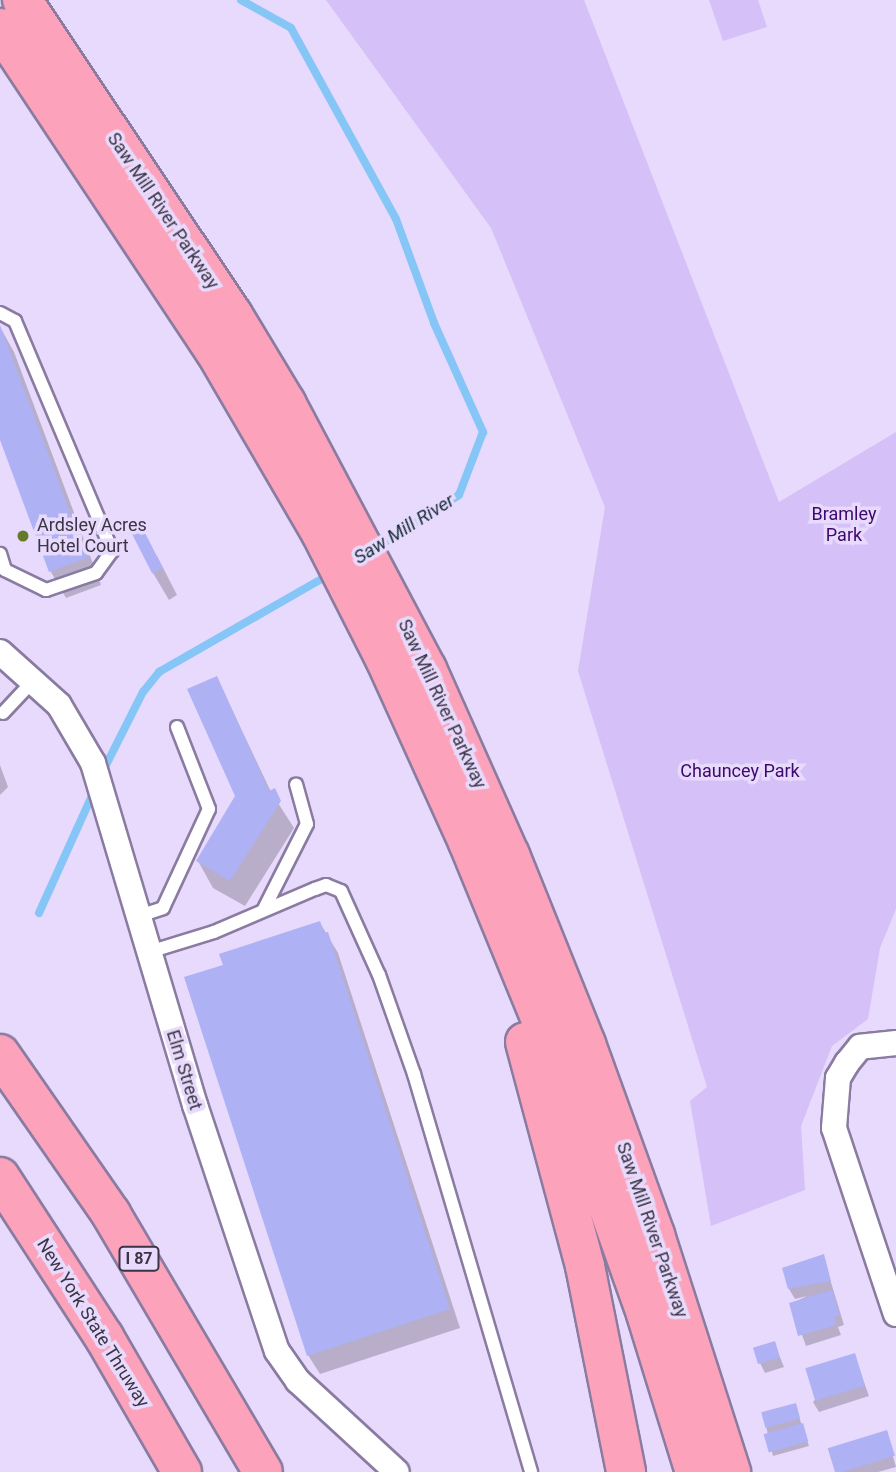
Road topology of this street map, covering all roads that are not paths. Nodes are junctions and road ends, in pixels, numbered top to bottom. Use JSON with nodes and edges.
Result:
{"nodes":[{"id":1,"x":22,"y":0,"type":"edge"},
{"id":2,"x":0,"y":28,"type":"edge"},
{"id":3,"x":0,"y":313,"type":"edge"},
{"id":4,"x":335,"y":525,"type":"junction"},
{"id":5,"x":0,"y":554,"type":"edge"},
{"id":6,"x":375,"y":602,"type":"junction"},
{"id":7,"x":0,"y":652,"type":"edge"},
{"id":8,"x":34,"y":679,"type":"junction"},
{"id":9,"x":3,"y":713,"type":"dead end"},
{"id":10,"x":177,"y":727,"type":"dead end"},
{"id":11,"x":296,"y":784,"type":"dead end"},
{"id":12,"x":468,"y":842,"type":"junction"},
{"id":13,"x":264,"y":909,"type":"junction"},
{"id":14,"x":139,"y":916,"type":"junction"},
{"id":15,"x":149,"y":951,"type":"junction"},
{"id":16,"x":896,"y":1043,"type":"edge"},
{"id":17,"x":0,"y":1054,"type":"edge"},
{"id":18,"x":0,"y":1177,"type":"edge"},
{"id":19,"x":896,"y":1314,"type":"edge"},
{"id":20,"x":182,"y":1472,"type":"edge"},
{"id":21,"x":263,"y":1472,"type":"edge"},
{"id":22,"x":397,"y":1472,"type":"edge"},
{"id":23,"x":531,"y":1472,"type":"edge"},
{"id":24,"x":626,"y":1472,"type":"edge"},
{"id":25,"x":695,"y":1472,"type":"edge"},
{"id":26,"x":730,"y":1472,"type":"edge"}],
"edges":[{"from":1,"to":4,"type":"highway","name":"Saw Mill River Parkway"},
{"from":2,"to":4,"type":"highway","name":"Saw Mill River Parkway"},
{"from":3,"to":5,"type":"lane"},
{"from":4,"to":6,"type":"highway","name":"Saw Mill River Parkway"},
{"from":6,"to":12,"type":"highway","name":"Saw Mill River Parkway"},
{"from":6,"to":26,"type":"highway","name":"Saw Mill River Parkway"},
{"from":7,"to":8,"type":"street","name":"Elm Street"},
{"from":8,"to":9,"type":"lane"},
{"from":8,"to":14,"type":"street","name":"Elm Street"},
{"from":10,"to":14,"type":"lane"},
{"from":11,"to":13,"type":"lane"},
{"from":12,"to":24,"type":"highway"},
{"from":12,"to":25,"type":"highway","name":"Saw Mill River Parkway"},
{"from":13,"to":15,"type":"lane"},
{"from":13,"to":23,"type":"lane"},
{"from":14,"to":15,"type":"street","name":"Elm Street"},
{"from":15,"to":22,"type":"street","name":"Elm Street"},
{"from":16,"to":19,"type":"street"},
{"from":17,"to":21,"type":"highway","number":"I 87"},
{"from":18,"to":20,"type":"highway","name":"New York State Thruway"}]}
